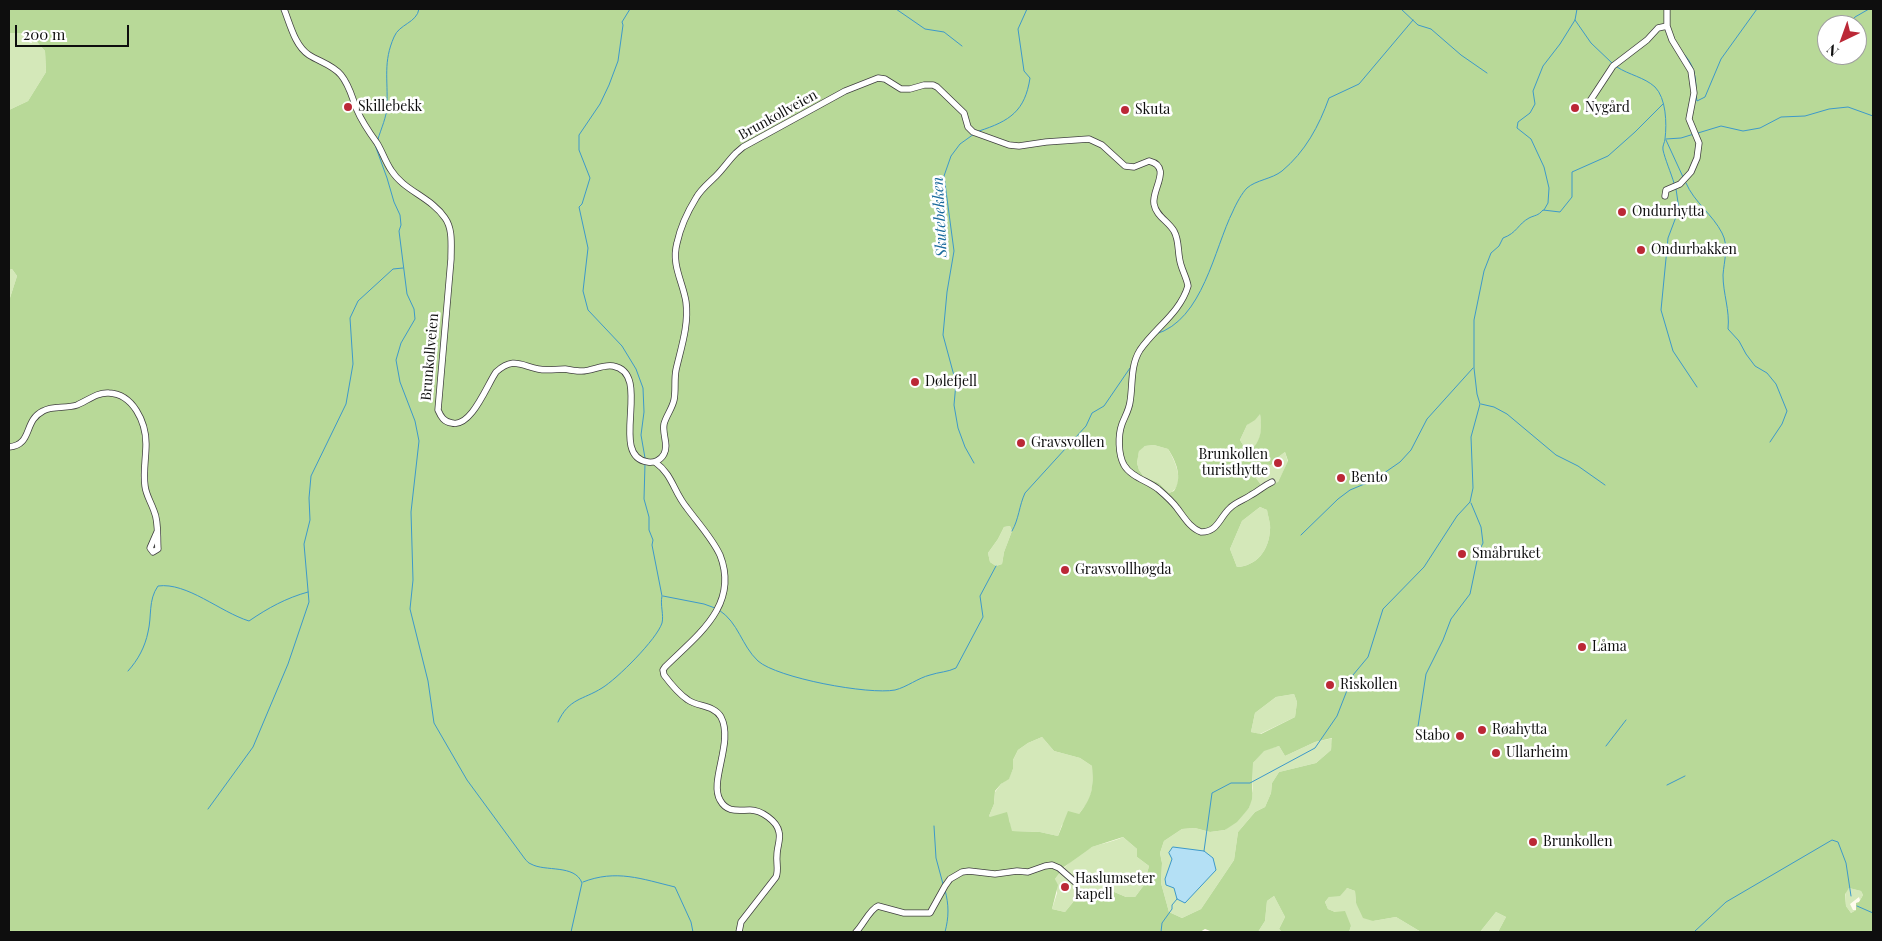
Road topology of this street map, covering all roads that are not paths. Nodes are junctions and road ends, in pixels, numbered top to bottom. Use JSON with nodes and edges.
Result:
{"nodes":[{"id":1,"x":284,"y":9,"type":"edge"},
{"id":2,"x":1667,"y":9,"type":"edge"},
{"id":3,"x":1667,"y":26,"type":"junction"},
{"id":4,"x":1590,"y":101,"type":"dead end"},
{"id":5,"x":1665,"y":196,"type":"dead end"},
{"id":6,"x":9,"y":448,"type":"edge"},
{"id":7,"x":655,"y":462,"type":"junction"},
{"id":8,"x":1272,"y":482,"type":"dead end"},
{"id":9,"x":157,"y":532,"type":"dead end"},
{"id":10,"x":1075,"y":882,"type":"dead end"},
{"id":11,"x":739,"y":932,"type":"edge"},
{"id":12,"x":856,"y":932,"type":"edge"}],
"edges":[{"from":1,"to":7,"type":"street","name":"Brunkollveien"},
{"from":2,"to":3,"type":"street"},
{"from":3,"to":4,"type":"street"},
{"from":3,"to":5,"type":"street"},
{"from":6,"to":9,"type":"street"},
{"from":7,"to":8,"type":"street","name":"Brunkollveien"},
{"from":7,"to":11,"type":"street"},
{"from":10,"to":12,"type":"street"}]}
